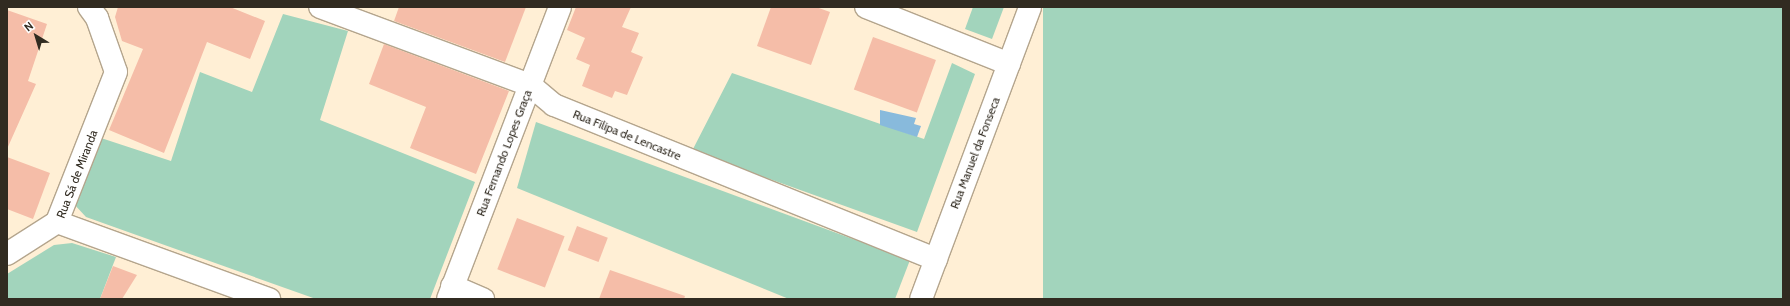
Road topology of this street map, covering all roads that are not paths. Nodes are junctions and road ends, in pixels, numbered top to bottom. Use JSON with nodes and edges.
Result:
{"nodes":[{"id":1,"x":89,"y":7,"type":"edge"},
{"id":2,"x":320,"y":7,"type":"edge"},
{"id":3,"x":560,"y":7,"type":"edge"},
{"id":4,"x":866,"y":7,"type":"edge"},
{"id":5,"x":1030,"y":7,"type":"edge"},
{"id":6,"x":1009,"y":64,"type":"junction"},
{"id":7,"x":530,"y":85,"type":"junction"},
{"id":8,"x":57,"y":222,"type":"junction"},
{"id":9,"x":7,"y":254,"type":"edge"},
{"id":10,"x":936,"y":259,"type":"junction"},
{"id":11,"x":450,"y":293,"type":"edge"},
{"id":12,"x":269,"y":299,"type":"edge"},
{"id":13,"x":483,"y":299,"type":"edge"},
{"id":14,"x":921,"y":299,"type":"edge"}],
"edges":[{"from":1,"to":8,"type":"street","name":"Rua Sá de Miranda"},
{"from":2,"to":7,"type":"street","name":"Rua Filipa de Lencastre"},
{"from":3,"to":7,"type":"street","name":"Rua Fernando Lopes Graça"},
{"from":4,"to":6,"type":"street"},
{"from":5,"to":6,"type":"street","name":"Rua Manuel da Fonseca"},
{"from":6,"to":10,"type":"street","name":"Rua Manuel da Fonseca"},
{"from":7,"to":10,"type":"street","name":"Rua Filipa de Lencastre"},
{"from":7,"to":11,"type":"street","name":"Rua Fernando Lopes Graça"},
{"from":8,"to":9,"type":"street"},
{"from":8,"to":12,"type":"street","name":"Rua Sá de Miranda"},
{"from":10,"to":14,"type":"street","name":"Rua Manuel da Fonseca"},
{"from":11,"to":13,"type":"street"}]}
